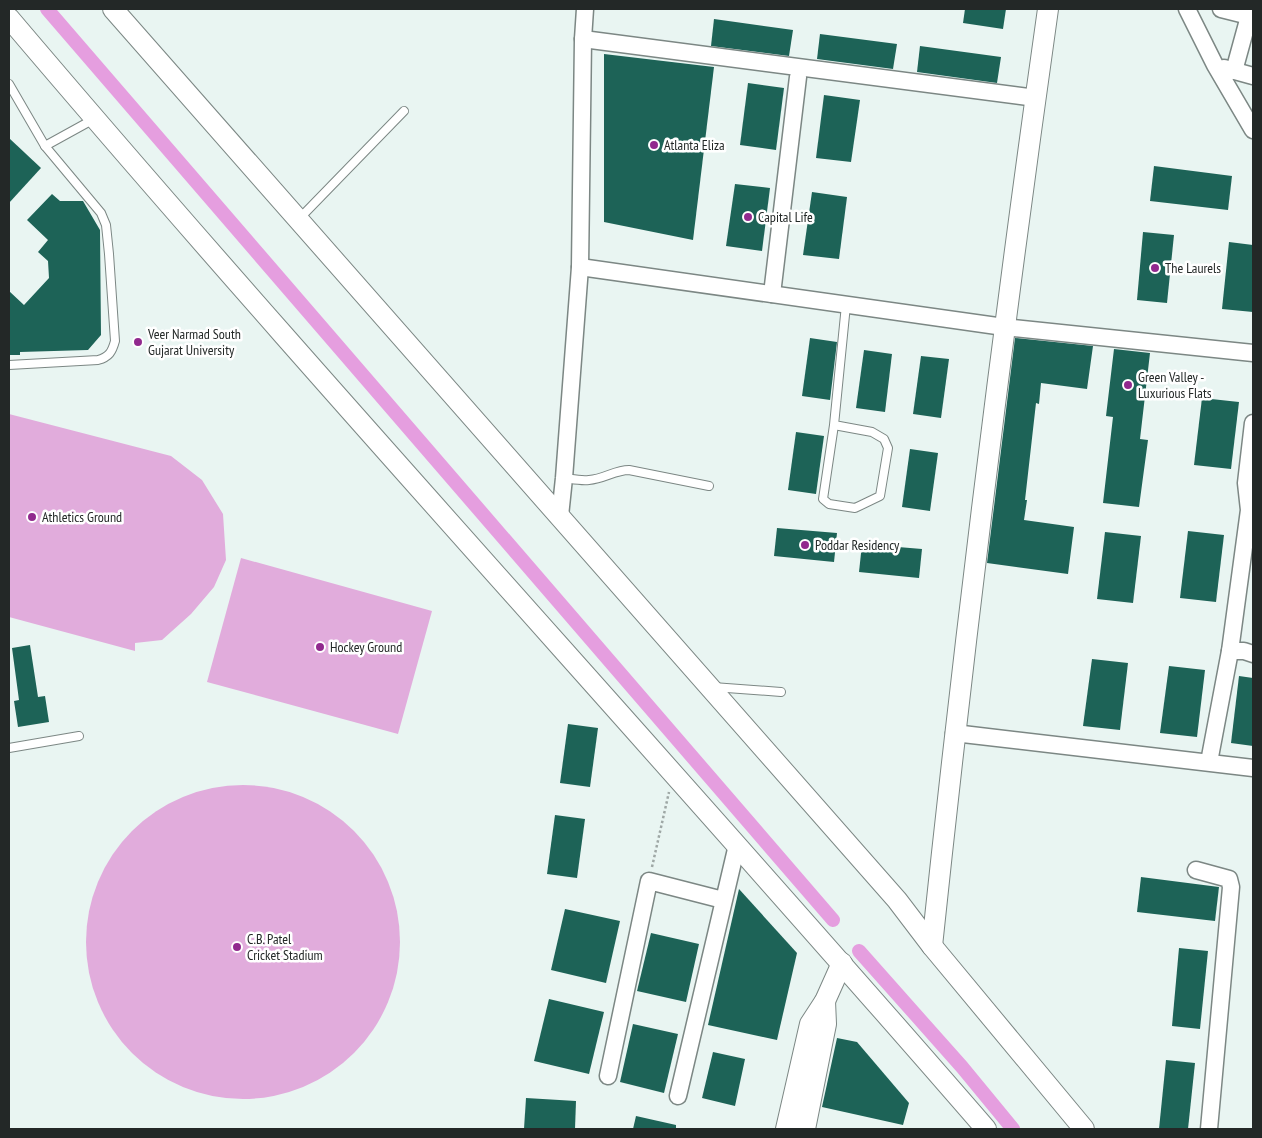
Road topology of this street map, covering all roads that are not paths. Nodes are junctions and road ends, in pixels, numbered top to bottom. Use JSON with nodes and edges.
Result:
{"nodes":[{"id":1,"x":113,"y":9,"type":"edge"},
{"id":2,"x":585,"y":9,"type":"edge"},
{"id":3,"x":1048,"y":9,"type":"edge"},
{"id":4,"x":1187,"y":9,"type":"edge"},
{"id":5,"x":1220,"y":9,"type":"edge"},
{"id":6,"x":1251,"y":14,"type":"edge"},
{"id":7,"x":9,"y":18,"type":"edge"},
{"id":8,"x":583,"y":38,"type":"junction"},
{"id":9,"x":1215,"y":65,"type":"junction"},
{"id":10,"x":1234,"y":71,"type":"junction"},
{"id":11,"x":1253,"y":76,"type":"edge"},
{"id":12,"x":798,"y":77,"type":"dead end"},
{"id":13,"x":9,"y":84,"type":"edge"},
{"id":14,"x":1036,"y":98,"type":"junction"},
{"id":15,"x":404,"y":111,"type":"dead end"},
{"id":16,"x":94,"y":118,"type":"junction"},
{"id":17,"x":1253,"y":130,"type":"edge"},
{"id":18,"x":46,"y":146,"type":"junction"},
{"id":19,"x":298,"y":219,"type":"junction"},
{"id":20,"x":580,"y":268,"type":"junction"},
{"id":21,"x":772,"y":294,"type":"junction"},
{"id":22,"x":846,"y":304,"type":"junction"},
{"id":23,"x":1004,"y":326,"type":"junction"},
{"id":24,"x":1253,"y":353,"type":"edge"},
{"id":25,"x":9,"y":365,"type":"edge"},
{"id":26,"x":1253,"y":423,"type":"edge"},
{"id":27,"x":834,"y":425,"type":"junction"},
{"id":28,"x":564,"y":478,"type":"junction"},
{"id":29,"x":709,"y":486,"type":"dead end"},
{"id":30,"x":1251,"y":506,"type":"edge"},
{"id":31,"x":560,"y":516,"type":"junction"},
{"id":32,"x":1230,"y":651,"type":"junction"},
{"id":33,"x":1253,"y":654,"type":"edge"},
{"id":34,"x":710,"y":687,"type":"junction"},
{"id":35,"x":781,"y":692,"type":"dead end"},
{"id":36,"x":954,"y":733,"type":"junction"},
{"id":37,"x":79,"y":736,"type":"dead end"},
{"id":38,"x":9,"y":748,"type":"edge"},
{"id":39,"x":1209,"y":762,"type":"junction"},
{"id":40,"x":1253,"y":768,"type":"edge"},
{"id":41,"x":737,"y":845,"type":"junction"},
{"id":42,"x":1196,"y":870,"type":"dead end"},
{"id":43,"x":724,"y":900,"type":"junction"},
{"id":44,"x":932,"y":946,"type":"junction"},
{"id":45,"x":842,"y":963,"type":"junction"},
{"id":46,"x":825,"y":1001,"type":"junction"},
{"id":47,"x":608,"y":1076,"type":"dead end"},
{"id":48,"x":678,"y":1096,"type":"dead end"},
{"id":49,"x":786,"y":1129,"type":"edge"},
{"id":50,"x":805,"y":1129,"type":"edge"},
{"id":51,"x":986,"y":1129,"type":"edge"},
{"id":52,"x":1084,"y":1129,"type":"edge"},
{"id":53,"x":1209,"y":1129,"type":"edge"}],
"edges":[{"from":1,"to":19,"type":"street"},
{"from":2,"to":8,"type":"street"},
{"from":3,"to":14,"type":"street"},
{"from":4,"to":9,"type":"street"},
{"from":5,"to":6,"type":"street"},
{"from":6,"to":10,"type":"street"},
{"from":7,"to":16,"type":"street"},
{"from":8,"to":14,"type":"street"},
{"from":8,"to":20,"type":"street"},
{"from":9,"to":10,"type":"street"},
{"from":9,"to":17,"type":"street"},
{"from":10,"to":11,"type":"street"},
{"from":12,"to":21,"type":"street"},
{"from":13,"to":18,"type":"lane"},
{"from":14,"to":23,"type":"street"},
{"from":15,"to":19,"type":"lane"},
{"from":16,"to":18,"type":"lane"},
{"from":16,"to":41,"type":"street"},
{"from":18,"to":25,"type":"lane"},
{"from":19,"to":31,"type":"street"},
{"from":20,"to":21,"type":"street"},
{"from":20,"to":28,"type":"street"},
{"from":21,"to":22,"type":"street"},
{"from":22,"to":23,"type":"street"},
{"from":22,"to":27,"type":"lane"},
{"from":23,"to":24,"type":"street"},
{"from":23,"to":36,"type":"street"},
{"from":26,"to":30,"type":"street"},
{"from":27,"to":27,"type":"lane"},
{"from":28,"to":29,"type":"lane"},
{"from":28,"to":31,"type":"street"},
{"from":30,"to":32,"type":"street"},
{"from":31,"to":34,"type":"street"},
{"from":32,"to":33,"type":"street"},
{"from":32,"to":39,"type":"street"},
{"from":34,"to":35,"type":"lane"},
{"from":34,"to":44,"type":"street"},
{"from":36,"to":39,"type":"street"},
{"from":36,"to":44,"type":"street"},
{"from":37,"to":38,"type":"lane"},
{"from":39,"to":40,"type":"street"},
{"from":41,"to":43,"type":"street"},
{"from":41,"to":45,"type":"street"},
{"from":42,"to":53,"type":"street"},
{"from":43,"to":47,"type":"street"},
{"from":43,"to":48,"type":"street"},
{"from":44,"to":52,"type":"street"},
{"from":45,"to":46,"type":"street"},
{"from":45,"to":51,"type":"street"},
{"from":46,"to":49,"type":"street"},
{"from":46,"to":50,"type":"street"}]}
